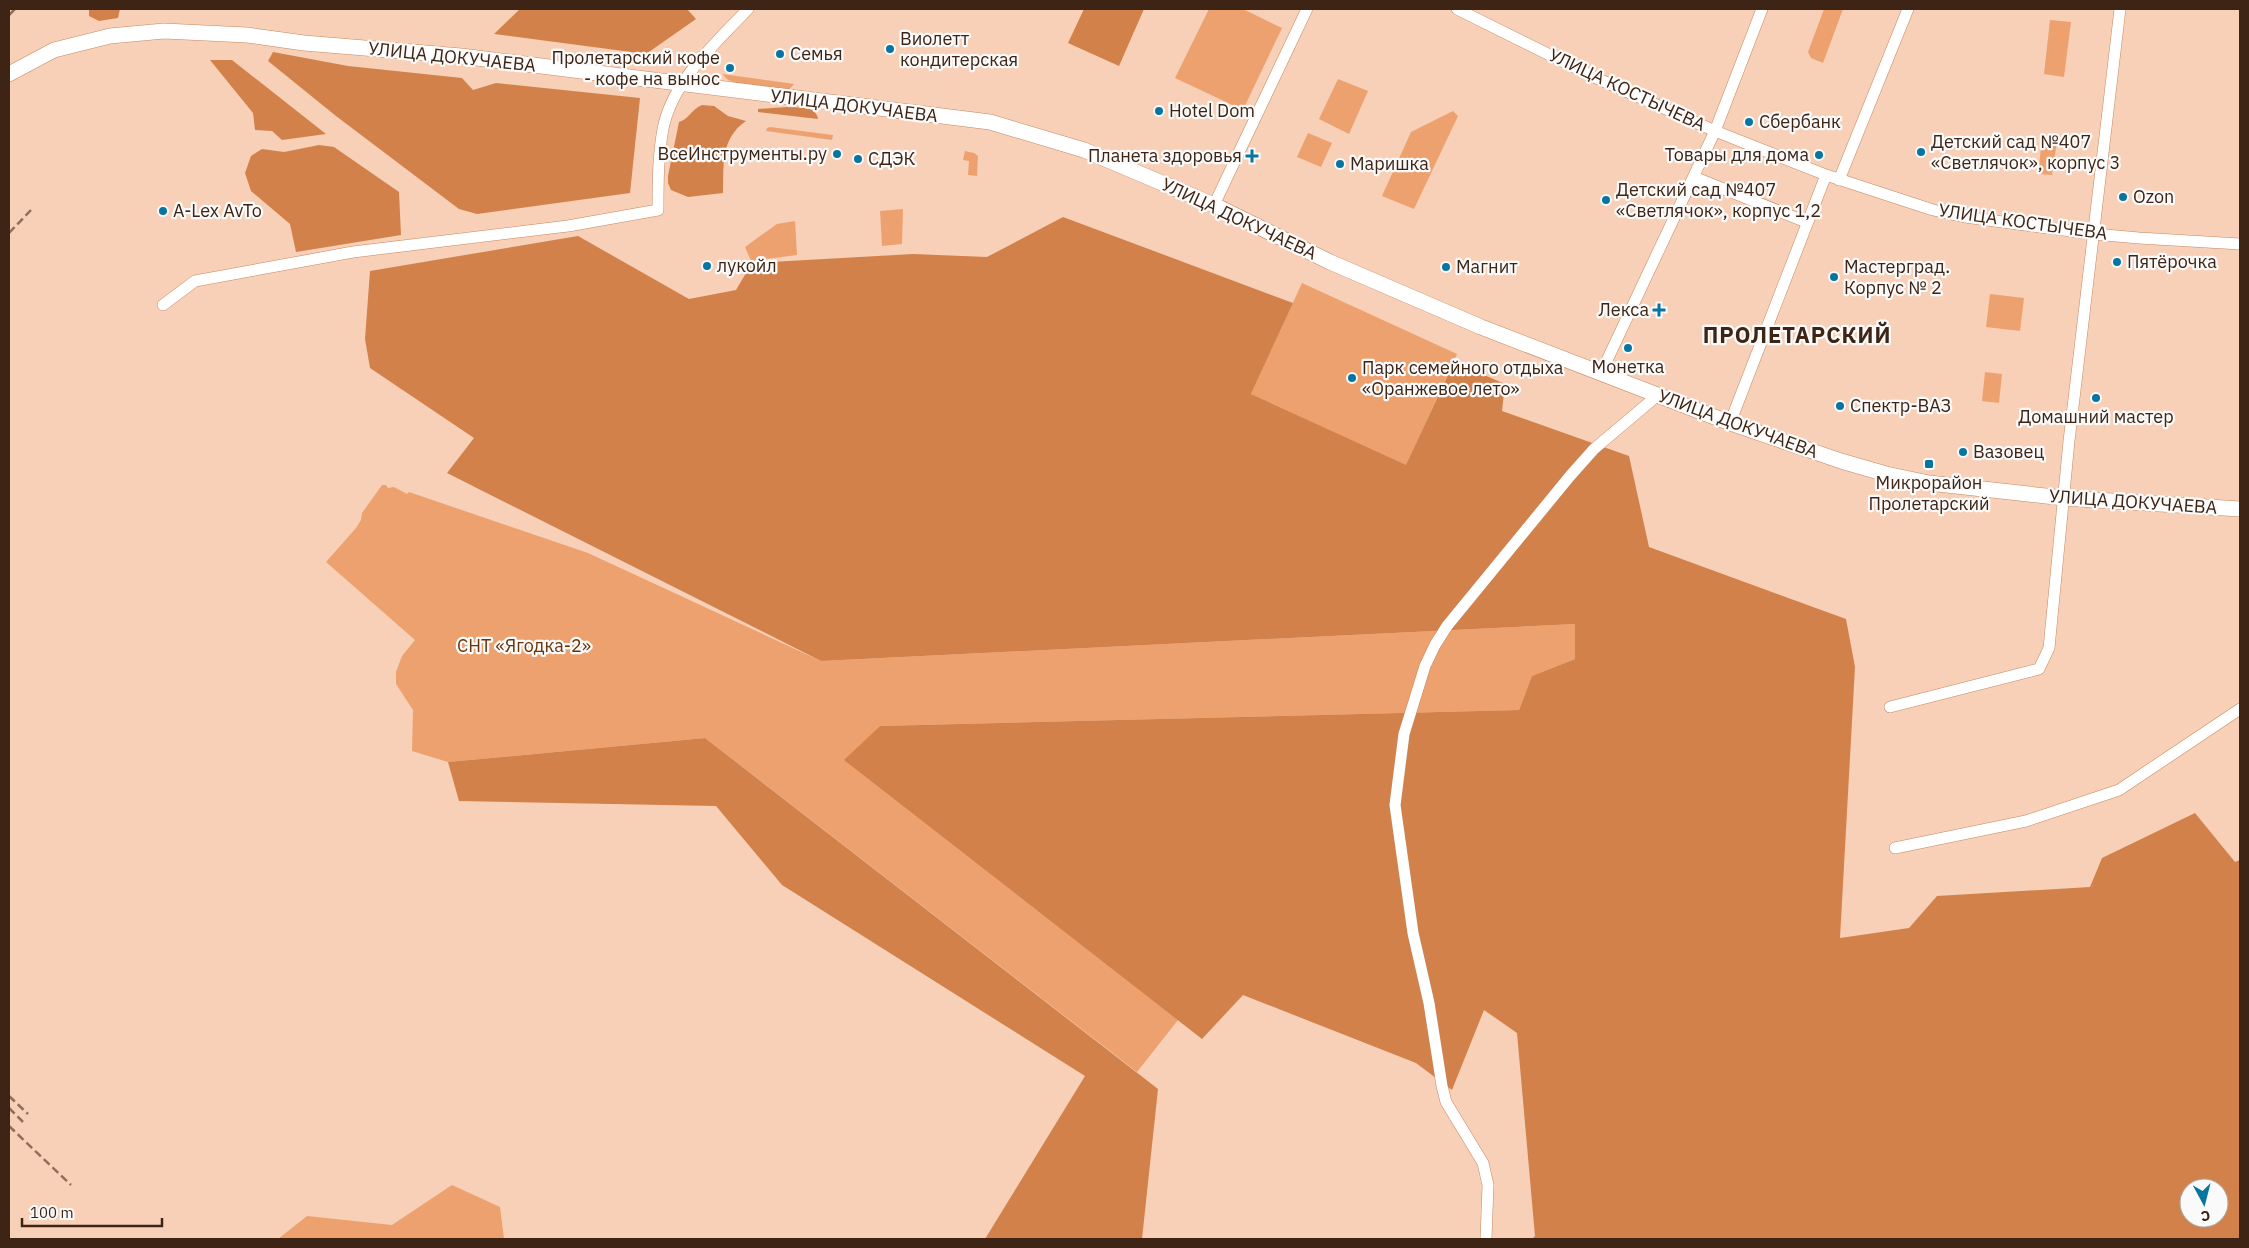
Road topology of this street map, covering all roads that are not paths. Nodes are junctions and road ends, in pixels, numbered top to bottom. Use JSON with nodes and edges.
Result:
{"nodes":[{"id":1,"x":748,"y":9,"type":"edge"},
{"id":2,"x":1307,"y":9,"type":"edge"},
{"id":3,"x":1457,"y":9,"type":"edge"},
{"id":4,"x":1762,"y":9,"type":"edge"},
{"id":5,"x":1908,"y":9,"type":"edge"},
{"id":6,"x":2120,"y":9,"type":"edge"},
{"id":7,"x":9,"y":74,"type":"edge"},
{"id":8,"x":682,"y":85,"type":"junction"},
{"id":9,"x":1715,"y":131,"type":"junction"},
{"id":10,"x":1826,"y":175,"type":"junction"},
{"id":11,"x":1694,"y":177,"type":"junction"},
{"id":12,"x":1839,"y":180,"type":"junction"},
{"id":13,"x":1214,"y":205,"type":"junction"},
{"id":14,"x":1806,"y":222,"type":"junction"},
{"id":15,"x":2094,"y":234,"type":"junction"},
{"id":16,"x":2240,"y":244,"type":"edge"},
{"id":17,"x":163,"y":305,"type":"dead end"},
{"id":18,"x":1600,"y":373,"type":"junction"},
{"id":19,"x":1658,"y":395,"type":"junction"},
{"id":20,"x":1730,"y":423,"type":"junction"},
{"id":21,"x":2064,"y":498,"type":"junction"},
{"id":22,"x":2240,"y":509,"type":"edge"},
{"id":23,"x":1890,"y":707,"type":"dead end"},
{"id":24,"x":2240,"y":709,"type":"edge"},
{"id":25,"x":1895,"y":848,"type":"dead end"},
{"id":26,"x":1486,"y":1239,"type":"edge"}],
"edges":[{"from":1,"to":8,"type":"street"},
{"from":2,"to":13,"type":"street"},
{"from":3,"to":9,"type":"street","name":"УЛИЦА КОСТЫЧЕВА"},
{"from":4,"to":9,"type":"street"},
{"from":5,"to":12,"type":"street"},
{"from":6,"to":15,"type":"street"},
{"from":7,"to":8,"type":"main road","name":"УЛИЦА ДОКУЧАЕВА"},
{"from":8,"to":13,"type":"main road","name":"УЛИЦА ДОКУЧАЕВА"},
{"from":8,"to":17,"type":"street"},
{"from":9,"to":10,"type":"street","name":"УЛИЦА КОСТЫЧЕВА"},
{"from":9,"to":11,"type":"street"},
{"from":10,"to":12,"type":"street","name":"УЛИЦА КОСТЫЧЕВА"},
{"from":10,"to":14,"type":"street"},
{"from":11,"to":14,"type":"street"},
{"from":11,"to":18,"type":"street"},
{"from":12,"to":15,"type":"street","name":"УЛИЦА КОСТЫЧЕВА"},
{"from":13,"to":18,"type":"main road","name":"УЛИЦА ДОКУЧАЕВА"},
{"from":14,"to":20,"type":"street"},
{"from":15,"to":16,"type":"street","name":"УЛИЦА КОСТЫЧЕВА"},
{"from":15,"to":21,"type":"street"},
{"from":18,"to":19,"type":"main road","name":"УЛИЦА ДОКУЧАЕВА"},
{"from":19,"to":20,"type":"main road","name":"УЛИЦА ДОКУЧАЕВА"},
{"from":19,"to":26,"type":"street"},
{"from":20,"to":21,"type":"main road","name":"УЛИЦА ДОКУЧАЕВА"},
{"from":21,"to":22,"type":"main road","name":"УЛИЦА ДОКУЧАЕВА"},
{"from":21,"to":23,"type":"street"},
{"from":24,"to":25,"type":"street"}]}
